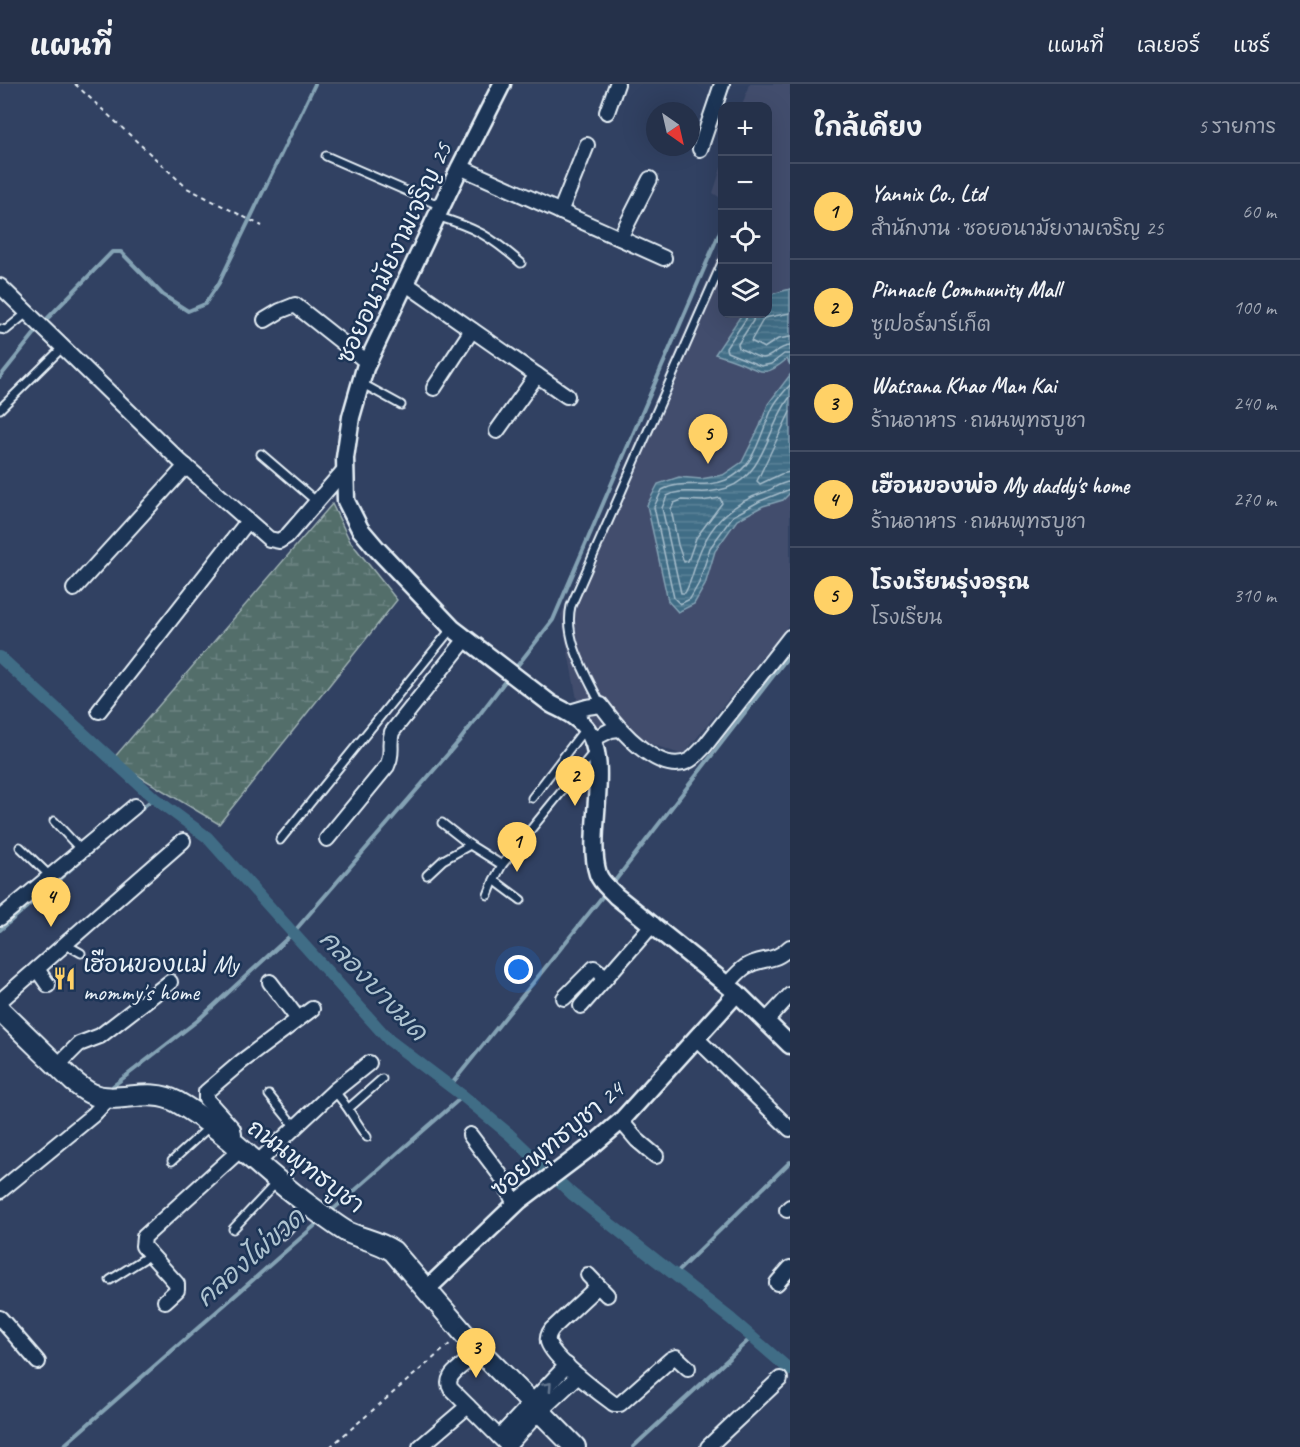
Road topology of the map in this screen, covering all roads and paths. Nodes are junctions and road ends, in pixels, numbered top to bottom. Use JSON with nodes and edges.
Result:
{"nodes":[{"id":1,"x":75,"y":84,"type":"edge"},
{"id":2,"x":502,"y":84,"type":"edge"},
{"id":3,"x":617,"y":84,"type":"edge"},
{"id":4,"x":722,"y":84,"type":"edge"},
{"id":5,"x":607,"y":112,"type":"dead end"},
{"id":6,"x":587,"y":145,"type":"dead end"},
{"id":7,"x":700,"y":149,"type":"dead end"},
{"id":8,"x":326,"y":156,"type":"dead end"},
{"id":9,"x":460,"y":167,"type":"junction"},
{"id":10,"x":650,"y":179,"type":"dead end"},
{"id":11,"x":439,"y":211,"type":"junction"},
{"id":12,"x":560,"y":212,"type":"junction"},
{"id":13,"x":262,"y":226,"type":"dead end"},
{"id":14,"x":620,"y":238,"type":"junction"},
{"id":15,"x":664,"y":258,"type":"dead end"},
{"id":16,"x":521,"y":263,"type":"dead end"},
{"id":17,"x":723,"y":264,"type":"edge"},
{"id":18,"x":405,"y":283,"type":"junction"},
{"id":19,"x":0,"y":286,"type":"edge"},
{"id":20,"x":33,"y":317,"type":"junction"},
{"id":21,"x":265,"y":320,"type":"dead end"},
{"id":22,"x":0,"y":329,"type":"edge"},
{"id":23,"x":472,"y":330,"type":"junction"},
{"id":24,"x":58,"y":342,"type":"junction"},
{"id":25,"x":367,"y":362,"type":"junction"},
{"id":26,"x":537,"y":375,"type":"junction"},
{"id":27,"x":361,"y":383,"type":"junction"},
{"id":28,"x":434,"y":388,"type":"dead end"},
{"id":29,"x":567,"y":396,"type":"dead end"},
{"id":30,"x":401,"y":405,"type":"dead end"},
{"id":31,"x":0,"y":409,"type":"edge"},
{"id":32,"x":497,"y":431,"type":"dead end"},
{"id":33,"x":261,"y":454,"type":"dead end"},
{"id":34,"x":186,"y":466,"type":"junction"},
{"id":35,"x":346,"y":468,"type":"junction"},
{"id":36,"x":316,"y":502,"type":"junction"},
{"id":37,"x":248,"y":521,"type":"junction"},
{"id":38,"x":74,"y":589,"type":"dead end"},
{"id":39,"x":452,"y":628,"type":"junction"},
{"id":40,"x":790,"y":638,"type":"edge"},
{"id":41,"x":465,"y":639,"type":"junction"},
{"id":42,"x":601,"y":705,"type":"junction"},
{"id":43,"x":99,"y":711,"type":"dead end"},
{"id":44,"x":570,"y":712,"type":"junction"},
{"id":45,"x":619,"y":729,"type":"junction"},
{"id":46,"x":592,"y":739,"type":"junction"},
{"id":47,"x":532,"y":798,"type":"dead end"},
{"id":48,"x":135,"y":806,"type":"dead end"},
{"id":49,"x":54,"y":821,"type":"dead end"},
{"id":50,"x":441,"y":823,"type":"dead end"},
{"id":51,"x":327,"y":839,"type":"dead end"},
{"id":52,"x":280,"y":840,"type":"dead end"},
{"id":53,"x":183,"y":841,"type":"dead end"},
{"id":54,"x":470,"y":845,"type":"junction"},
{"id":55,"x":20,"y":847,"type":"dead end"},
{"id":56,"x":81,"y":851,"type":"junction"},
{"id":57,"x":502,"y":865,"type":"junction"},
{"id":58,"x":427,"y":875,"type":"dead end"},
{"id":59,"x":50,"y":876,"type":"junction"},
{"id":60,"x":494,"y":880,"type":"junction"},
{"id":61,"x":489,"y":895,"type":"dead end"},
{"id":62,"x":522,"y":900,"type":"dead end"},
{"id":63,"x":0,"y":918,"type":"edge"},
{"id":64,"x":653,"y":924,"type":"junction"},
{"id":65,"x":65,"y":944,"type":"junction"},
{"id":66,"x":788,"y":948,"type":"edge"},
{"id":67,"x":81,"y":953,"type":"dead end"},
{"id":68,"x":37,"y":969,"type":"junction"},
{"id":69,"x":606,"y":977,"type":"junction"},
{"id":70,"x":170,"y":982,"type":"dead end"},
{"id":71,"x":270,"y":982,"type":"dead end"},
{"id":72,"x":48,"y":985,"type":"dead end"},
{"id":73,"x":728,"y":985,"type":"junction"},
{"id":74,"x":790,"y":995,"type":"edge"},
{"id":75,"x":564,"y":998,"type":"dead end"},
{"id":76,"x":0,"y":1000,"type":"edge"},
{"id":77,"x":581,"y":1006,"type":"dead end"},
{"id":78,"x":312,"y":1009,"type":"dead end"},
{"id":79,"x":0,"y":1011,"type":"edge"},
{"id":80,"x":298,"y":1019,"type":"junction"},
{"id":81,"x":766,"y":1021,"type":"junction"},
{"id":82,"x":696,"y":1038,"type":"junction"},
{"id":83,"x":790,"y":1045,"type":"edge"},
{"id":84,"x":369,"y":1063,"type":"dead end"},
{"id":85,"x":57,"y":1066,"type":"junction"},
{"id":86,"x":382,"y":1079,"type":"dead end"},
{"id":87,"x":334,"y":1091,"type":"junction"},
{"id":88,"x":269,"y":1095,"type":"dead end"},
{"id":89,"x":110,"y":1097,"type":"junction"},
{"id":90,"x":349,"y":1108,"type":"junction"},
{"id":91,"x":621,"y":1121,"type":"junction"},
{"id":92,"x":211,"y":1125,"type":"junction"},
{"id":93,"x":295,"y":1127,"type":"junction"},
{"id":94,"x":790,"y":1129,"type":"edge"},
{"id":95,"x":470,"y":1136,"type":"dead end"},
{"id":96,"x":367,"y":1137,"type":"dead end"},
{"id":97,"x":236,"y":1145,"type":"junction"},
{"id":98,"x":656,"y":1156,"type":"dead end"},
{"id":99,"x":172,"y":1161,"type":"dead end"},
{"id":100,"x":258,"y":1162,"type":"junction"},
{"id":101,"x":278,"y":1182,"type":"junction"},
{"id":102,"x":0,"y":1191,"type":"edge"},
{"id":103,"x":518,"y":1202,"type":"junction"},
{"id":104,"x":316,"y":1209,"type":"junction"},
{"id":105,"x":233,"y":1229,"type":"dead end"},
{"id":106,"x":283,"y":1235,"type":"dead end"},
{"id":107,"x":150,"y":1255,"type":"junction"},
{"id":108,"x":790,"y":1268,"type":"edge"},
{"id":109,"x":588,"y":1275,"type":"dead end"},
{"id":110,"x":110,"y":1280,"type":"dead end"},
{"id":111,"x":777,"y":1283,"type":"dead end"},
{"id":112,"x":427,"y":1289,"type":"junction"},
{"id":113,"x":165,"y":1301,"type":"dead end"},
{"id":114,"x":0,"y":1318,"type":"edge"},
{"id":115,"x":463,"y":1333,"type":"junction"},
{"id":116,"x":39,"y":1362,"type":"dead end"},
{"id":117,"x":466,"y":1362,"type":"dead end"},
{"id":118,"x":567,"y":1365,"type":"junction"},
{"id":119,"x":688,"y":1368,"type":"dead end"},
{"id":120,"x":578,"y":1376,"type":"junction"},
{"id":121,"x":780,"y":1379,"type":"dead end"},
{"id":122,"x":468,"y":1406,"type":"junction"},
{"id":123,"x":536,"y":1407,"type":"junction"},
{"id":124,"x":505,"y":1443,"type":"edge"},
{"id":125,"x":330,"y":1447,"type":"edge"},
{"id":126,"x":420,"y":1447,"type":"edge"},
{"id":127,"x":575,"y":1447,"type":"edge"},
{"id":128,"x":708,"y":1447,"type":"edge"}],
"edges":[{"from":1,"to":13,"type":"path"},
{"from":2,"to":9,"type":"street","name":"ซอยอนามัยงามเจริญ 25"},
{"from":3,"to":5,"type":"street"},
{"from":4,"to":7,"type":"street"},
{"from":6,"to":12,"type":"street"},
{"from":8,"to":11,"type":"lane"},
{"from":9,"to":11,"type":"street","name":"ซอยอนามัยงามเจริญ 25"},
{"from":9,"to":12,"type":"street"},
{"from":10,"to":14,"type":"street"},
{"from":11,"to":16,"type":"lane"},
{"from":11,"to":18,"type":"street","name":"ซอยอนามัยงามเจริญ 25"},
{"from":12,"to":14,"type":"street"},
{"from":14,"to":15,"type":"street"},
{"from":17,"to":42,"type":"lane"},
{"from":18,"to":23,"type":"street"},
{"from":18,"to":25,"type":"street","name":"ซอยอนามัยงามเจริญ 25"},
{"from":19,"to":20,"type":"street"},
{"from":20,"to":22,"type":"lane"},
{"from":20,"to":24,"type":"street"},
{"from":21,"to":25,"type":"street"},
{"from":23,"to":26,"type":"street"},
{"from":23,"to":28,"type":"street"},
{"from":24,"to":31,"type":"lane"},
{"from":24,"to":34,"type":"street"},
{"from":25,"to":27,"type":"street","name":"ซอยอนามัยงามเจริญ 25"},
{"from":26,"to":29,"type":"street"},
{"from":26,"to":32,"type":"street"},
{"from":27,"to":30,"type":"lane"},
{"from":27,"to":35,"type":"street","name":"ซอยอนามัยงามเจริญ 25"},
{"from":33,"to":36,"type":"lane"},
{"from":34,"to":37,"type":"street"},
{"from":34,"to":38,"type":"street"},
{"from":35,"to":36,"type":"street"},
{"from":35,"to":39,"type":"street","name":"ซอยอนามัยงามเจริญ 25"},
{"from":36,"to":37,"type":"street"},
{"from":37,"to":43,"type":"street"},
{"from":39,"to":41,"type":"street","name":"ซอยอนามัยงามเจริญ 25"},
{"from":39,"to":52,"type":"lane"},
{"from":40,"to":45,"type":"street"},
{"from":41,"to":44,"type":"street","name":"ซอยอนามัยงามเจริญ 25"},
{"from":41,"to":51,"type":"street"},
{"from":42,"to":44,"type":"street"},
{"from":42,"to":45,"type":"street"},
{"from":44,"to":46,"type":"street","name":"ซอยอนามัยงามเจริญ 25"},
{"from":45,"to":46,"type":"street"},
{"from":46,"to":47,"type":"lane"},
{"from":46,"to":57,"type":"lane"},
{"from":46,"to":64,"type":"street"},
{"from":48,"to":56,"type":"street"},
{"from":49,"to":56,"type":"lane"},
{"from":50,"to":54,"type":"lane"},
{"from":53,"to":65,"type":"street"},
{"from":54,"to":57,"type":"lane"},
{"from":54,"to":58,"type":"lane"},
{"from":55,"to":59,"type":"lane"},
{"from":56,"to":59,"type":"street"},
{"from":57,"to":60,"type":"lane"},
{"from":59,"to":63,"type":"street"},
{"from":60,"to":61,"type":"lane"},
{"from":60,"to":62,"type":"lane"},
{"from":64,"to":69,"type":"street"},
{"from":64,"to":73,"type":"street"},
{"from":65,"to":67,"type":"lane"},
{"from":65,"to":68,"type":"street"},
{"from":66,"to":73,"type":"street"},
{"from":68,"to":72,"type":"street"},
{"from":68,"to":76,"type":"street"},
{"from":69,"to":75,"type":"street"},
{"from":69,"to":77,"type":"street"},
{"from":70,"to":85,"type":"street"},
{"from":71,"to":80,"type":"street"},
{"from":73,"to":81,"type":"street"},
{"from":73,"to":82,"type":"street","name":"ซอยพุทธบูชา 24"},
{"from":74,"to":81,"type":"street"},
{"from":78,"to":80,"type":"street"},
{"from":79,"to":85,"type":"main road","name":"ถนนพุทธบูชา"},
{"from":80,"to":97,"type":"street"},
{"from":81,"to":83,"type":"street"},
{"from":82,"to":91,"type":"street","name":"ซอยพุทธบูชา 24"},
{"from":82,"to":94,"type":"street"},
{"from":84,"to":87,"type":"street"},
{"from":85,"to":89,"type":"main road","name":"ถนนพุทธบูชา"},
{"from":86,"to":90,"type":"lane"},
{"from":87,"to":90,"type":"lane"},
{"from":87,"to":93,"type":"street"},
{"from":88,"to":93,"type":"lane"},
{"from":89,"to":92,"type":"main road","name":"ถนนพุทธบูชา"},
{"from":89,"to":102,"type":"street"},
{"from":90,"to":96,"type":"lane"},
{"from":91,"to":98,"type":"street"},
{"from":91,"to":103,"type":"street","name":"ซอยพุทธบูชา 24"},
{"from":92,"to":97,"type":"main road","name":"ถนนพุทธบูชา"},
{"from":92,"to":99,"type":"lane"},
{"from":93,"to":100,"type":"street"},
{"from":95,"to":103,"type":"street"},
{"from":97,"to":100,"type":"main road","name":"ถนนพุทธบูชา"},
{"from":97,"to":107,"type":"street"},
{"from":100,"to":101,"type":"main road","name":"ถนนพุทธบูชา"},
{"from":101,"to":104,"type":"main road","name":"ถนนพุทธบูชา"},
{"from":101,"to":105,"type":"lane"},
{"from":103,"to":112,"type":"street","name":"ซอยพุทธบูชา 24"},
{"from":104,"to":106,"type":"lane"},
{"from":104,"to":112,"type":"main road","name":"ถนนพุทธบูชา"},
{"from":107,"to":110,"type":"lane"},
{"from":107,"to":113,"type":"street"},
{"from":108,"to":111,"type":"street"},
{"from":109,"to":118,"type":"street"},
{"from":112,"to":115,"type":"main road","name":"ถนนพุทธบูชา"},
{"from":114,"to":116,"type":"street"},
{"from":115,"to":123,"type":"main road","name":"ถนนพุทธบูชา"},
{"from":115,"to":125,"type":"path"},
{"from":117,"to":122,"type":"street"},
{"from":118,"to":120,"type":"street"},
{"from":123,"to":118,"type":"street","one_way":true},
{"from":119,"to":120,"type":"street"},
{"from":120,"to":123,"type":"street"},
{"from":121,"to":128,"type":"street"},
{"from":122,"to":124,"type":"street"},
{"from":122,"to":126,"type":"street"},
{"from":123,"to":124,"type":"street"},
{"from":123,"to":127,"type":"main road","name":"ถนนพุทธบูชา"}]}
